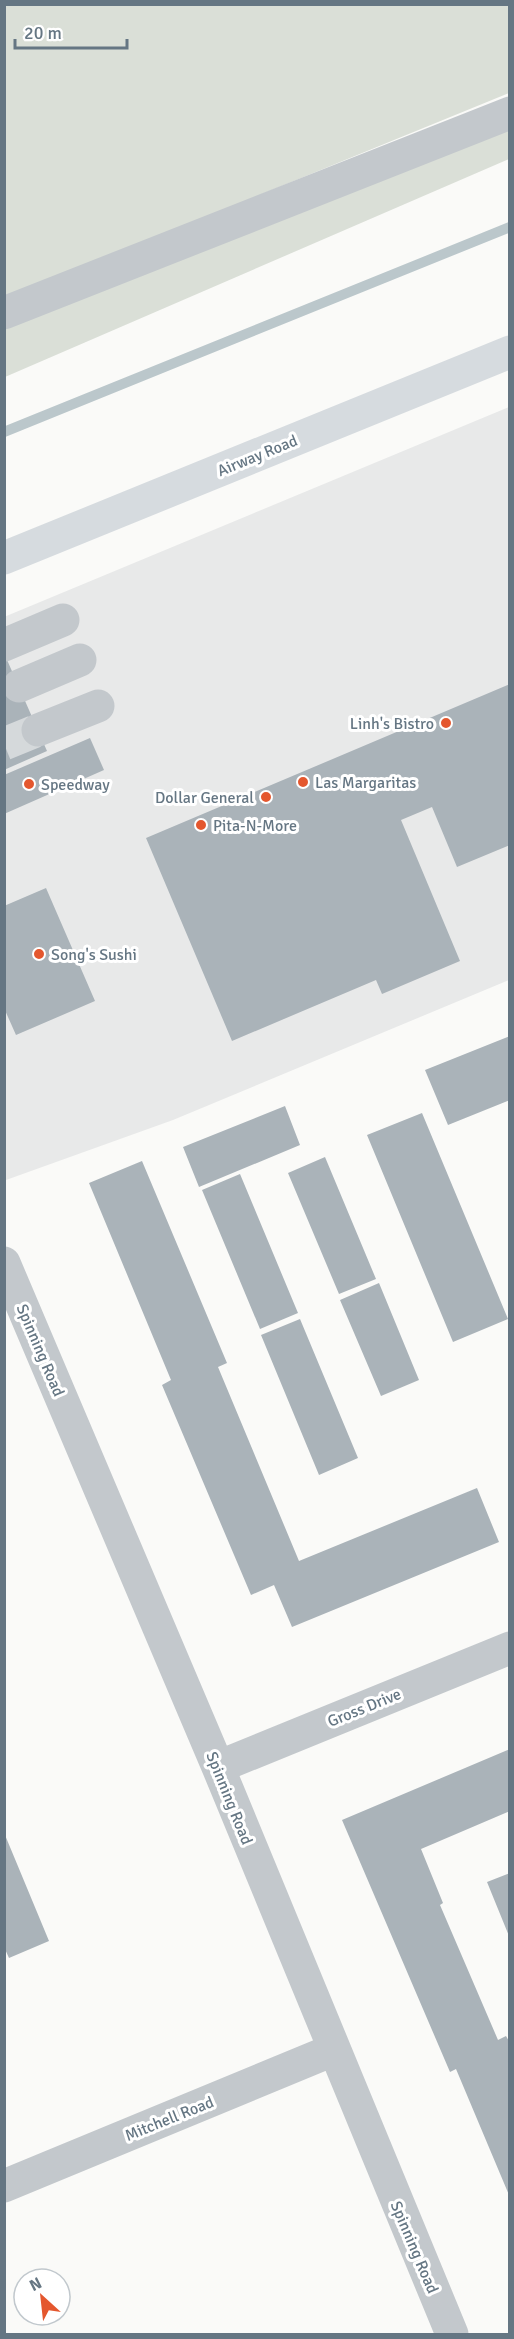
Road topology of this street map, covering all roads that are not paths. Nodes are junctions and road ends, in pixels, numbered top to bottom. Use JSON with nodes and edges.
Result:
{"nodes":[{"id":1,"x":510,"y":113,"type":"edge"},
{"id":2,"x":4,"y":313,"type":"edge"},
{"id":3,"x":510,"y":352,"type":"edge"},
{"id":4,"x":4,"y":558,"type":"edge"},
{"id":5,"x":63,"y":620,"type":"dead end"},
{"id":6,"x":4,"y":645,"type":"edge"},
{"id":7,"x":80,"y":660,"type":"dead end"},
{"id":8,"x":19,"y":686,"type":"dead end"},
{"id":9,"x":98,"y":705,"type":"dead end"},
{"id":10,"x":38,"y":730,"type":"tunnel mouth"},
{"id":11,"x":4,"y":1263,"type":"edge"},
{"id":12,"x":510,"y":1648,"type":"edge"},
{"id":13,"x":218,"y":1767,"type":"junction"},
{"id":14,"x":333,"y":2050,"type":"junction"},
{"id":15,"x":4,"y":2186,"type":"edge"},
{"id":16,"x":452,"y":2334,"type":"edge"}],
"edges":[{"from":1,"to":2,"type":"street"},
{"from":3,"to":4,"type":"main road","name":"Airway Road"},
{"from":5,"to":6,"type":"street"},
{"from":7,"to":8,"type":"street"},
{"from":9,"to":10,"type":"street"},
{"from":11,"to":13,"type":"street","name":"Spinning Road"},
{"from":12,"to":13,"type":"street","name":"Gross Drive"},
{"from":13,"to":14,"type":"street","name":"Spinning Road"},
{"from":14,"to":15,"type":"street","name":"Mitchell Road"},
{"from":14,"to":16,"type":"street","name":"Spinning Road"}]}
